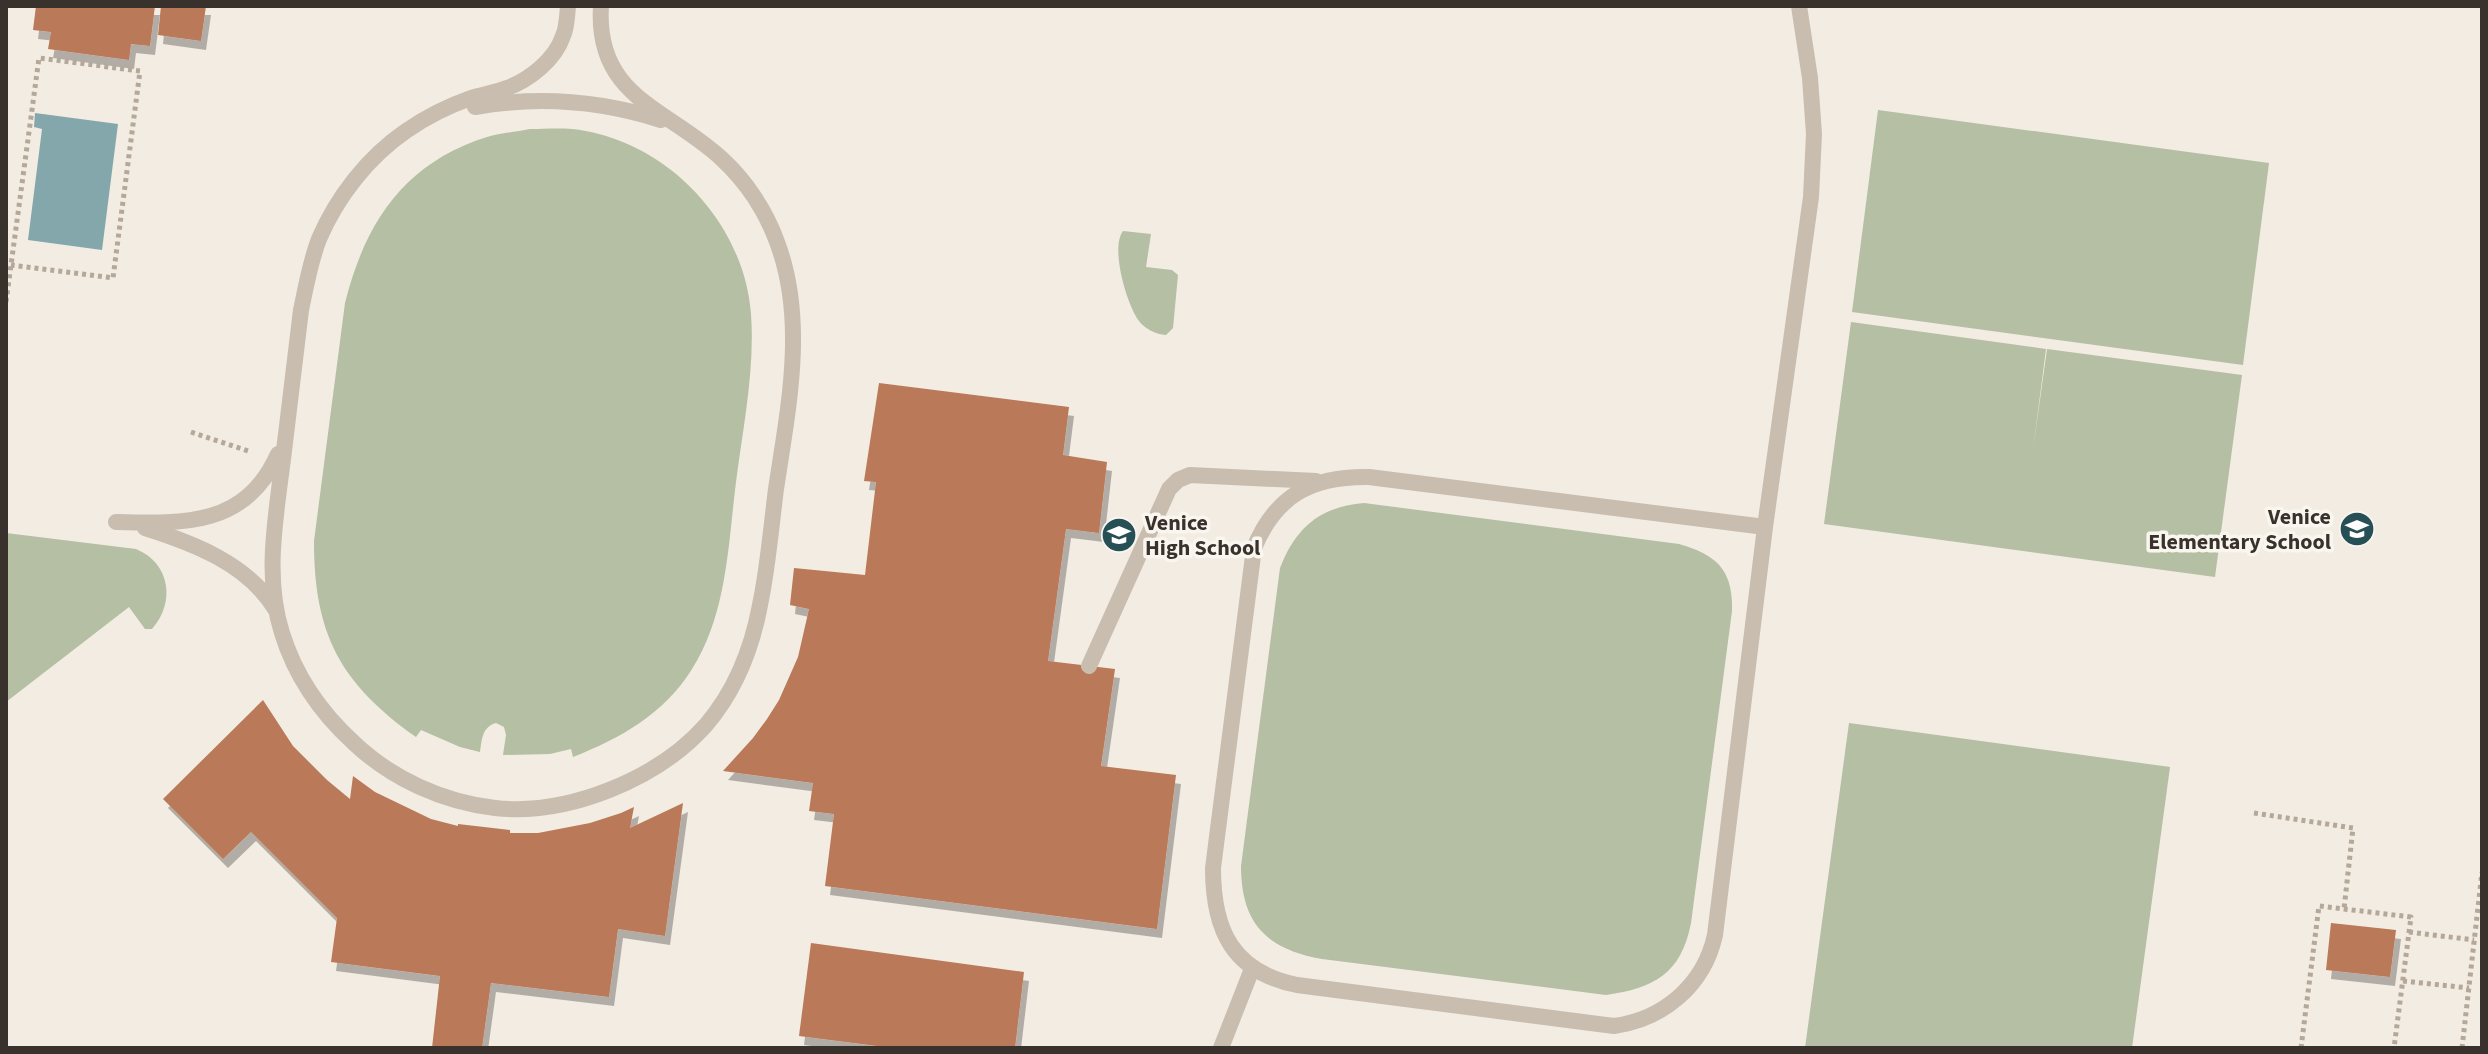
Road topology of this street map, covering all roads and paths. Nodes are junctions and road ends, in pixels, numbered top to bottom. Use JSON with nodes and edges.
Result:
{"nodes":[{"id":1,"x":568,"y":6,"type":"edge"},
{"id":2,"x":601,"y":6,"type":"edge"},
{"id":3,"x":1799,"y":6,"type":"edge"},
{"id":4,"x":427,"y":118,"type":"junction"},
{"id":5,"x":694,"y":138,"type":"junction"},
{"id":6,"x":11,"y":265,"type":"junction"},
{"id":7,"x":6,"y":302,"type":"edge"},
{"id":8,"x":191,"y":432,"type":"dead end"},
{"id":9,"x":285,"y":438,"type":"junction"},
{"id":10,"x":251,"y":452,"type":"dead end"},
{"id":11,"x":1321,"y":481,"type":"junction"},
{"id":12,"x":1765,"y":527,"type":"junction"},
{"id":13,"x":276,"y":612,"type":"junction"},
{"id":14,"x":1089,"y":666,"type":"dead end"},
{"id":15,"x":2254,"y":813,"type":"dead end"},
{"id":16,"x":2482,"y":872,"type":"edge"},
{"id":17,"x":2344,"y":909,"type":"junction"},
{"id":18,"x":2409,"y":932,"type":"junction"},
{"id":19,"x":2474,"y":940,"type":"junction"},
{"id":20,"x":1252,"y":969,"type":"junction"},
{"id":21,"x":2402,"y":981,"type":"junction"},
{"id":22,"x":2469,"y":988,"type":"junction"},
{"id":23,"x":1221,"y":1048,"type":"edge"},
{"id":24,"x":2301,"y":1048,"type":"edge"},
{"id":25,"x":2394,"y":1048,"type":"edge"},
{"id":26,"x":2462,"y":1048,"type":"edge"}],
"edges":[{"from":1,"to":4,"type":"lane"},
{"from":2,"to":5,"type":"lane"},
{"from":3,"to":12,"type":"lane"},
{"from":4,"to":5,"type":"lane"},
{"from":4,"to":9,"type":"lane"},
{"from":5,"to":13,"type":"lane"},
{"from":6,"to":6,"type":"path"},
{"from":6,"to":7,"type":"path"},
{"from":8,"to":10,"type":"path"},
{"from":9,"to":13,"type":"lane"},
{"from":9,"to":13,"type":"lane"},
{"from":11,"to":12,"type":"lane"},
{"from":11,"to":14,"type":"lane"},
{"from":11,"to":20,"type":"lane"},
{"from":12,"to":20,"type":"lane"},
{"from":15,"to":17,"type":"path"},
{"from":16,"to":19,"type":"path"},
{"from":17,"to":18,"type":"path"},
{"from":17,"to":24,"type":"path"},
{"from":18,"to":19,"type":"path"},
{"from":18,"to":21,"type":"path"},
{"from":19,"to":22,"type":"path"},
{"from":20,"to":23,"type":"lane"},
{"from":21,"to":22,"type":"path"},
{"from":21,"to":25,"type":"path"},
{"from":22,"to":26,"type":"path"}]}
